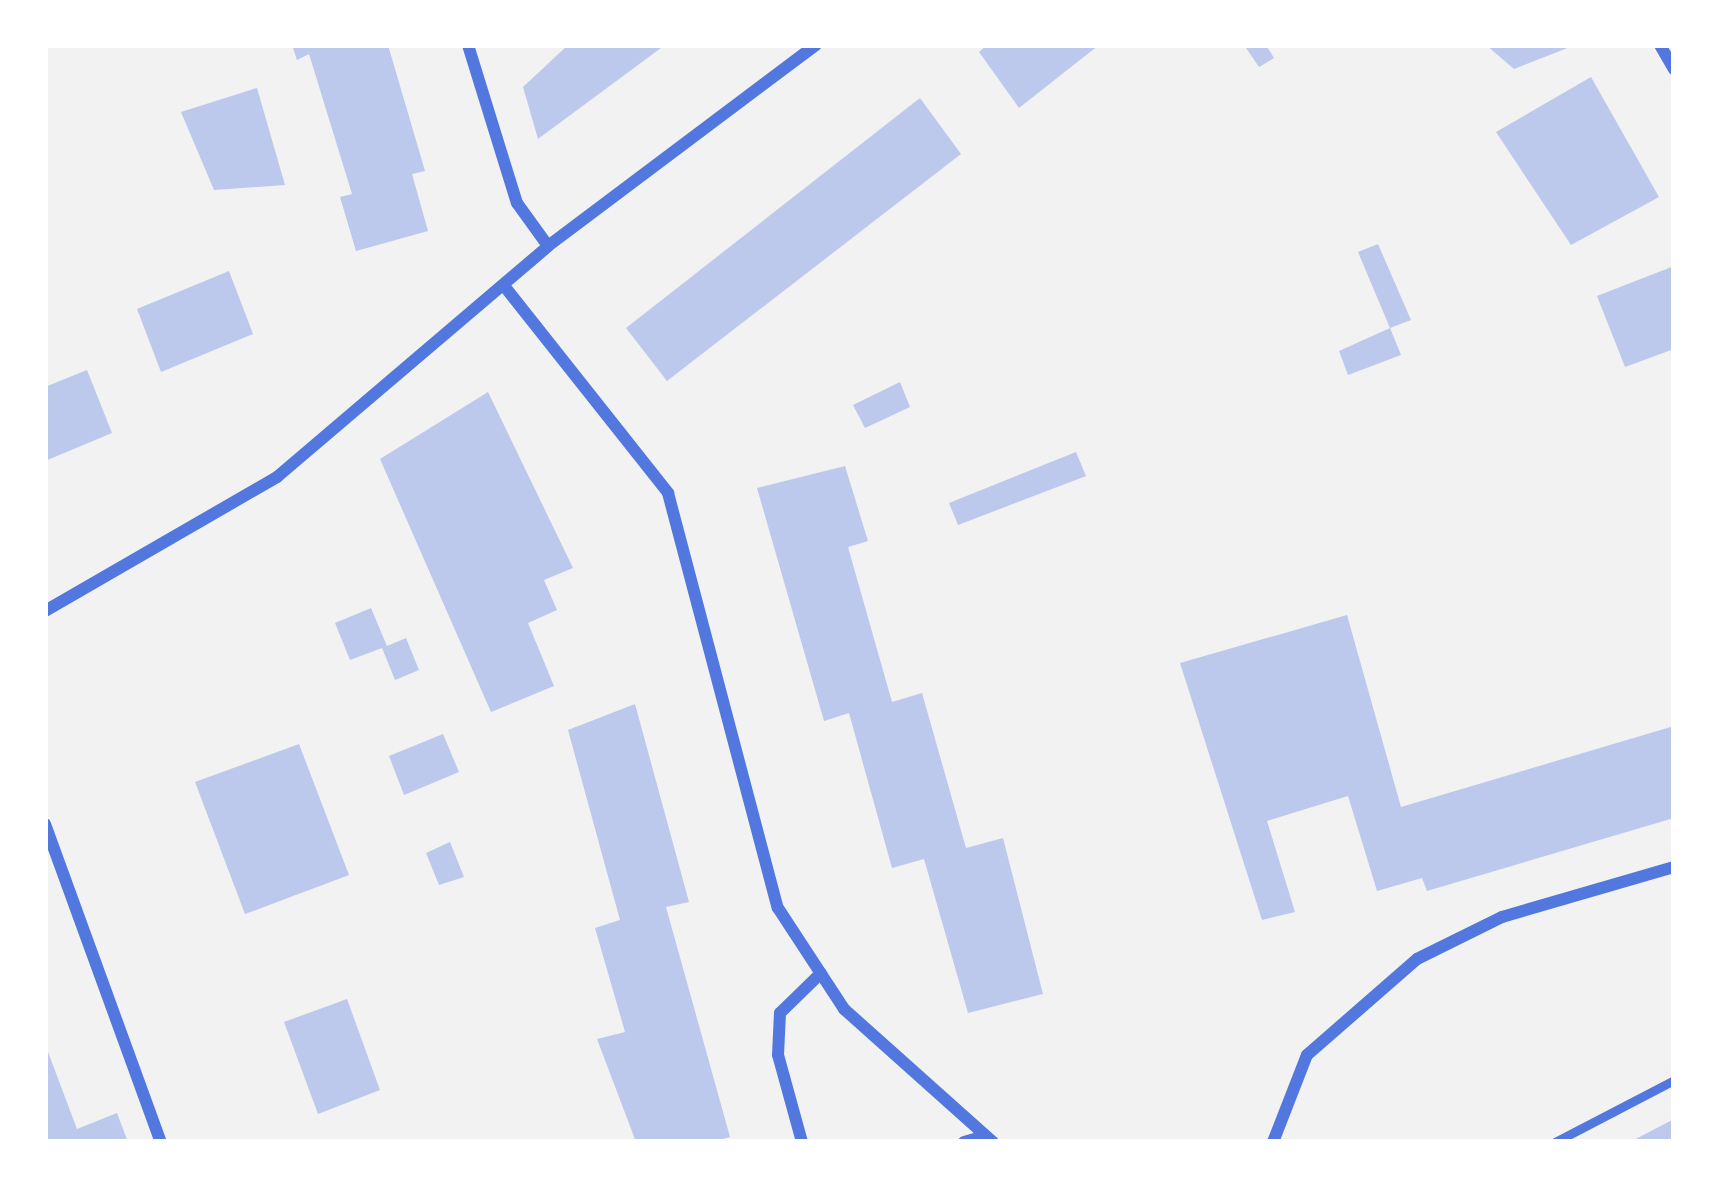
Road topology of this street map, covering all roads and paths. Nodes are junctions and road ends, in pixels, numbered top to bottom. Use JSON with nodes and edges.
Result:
{"nodes":[{"id":1,"x":468,"y":45,"type":"edge"},
{"id":2,"x":816,"y":45,"type":"edge"},
{"id":3,"x":1660,"y":45,"type":"edge"},
{"id":4,"x":1674,"y":69,"type":"edge"},
{"id":5,"x":548,"y":246,"type":"junction"},
{"id":6,"x":505,"y":287,"type":"junction"},
{"id":7,"x":45,"y":610,"type":"edge"},
{"id":8,"x":45,"y":824,"type":"edge"},
{"id":9,"x":1674,"y":867,"type":"edge"},
{"id":10,"x":821,"y":973,"type":"junction"},
{"id":11,"x":1674,"y":1080,"type":"edge"},
{"id":12,"x":989,"y":1139,"type":"edge"},
{"id":13,"x":161,"y":1142,"type":"edge"},
{"id":14,"x":802,"y":1142,"type":"edge"},
{"id":15,"x":964,"y":1142,"type":"edge"},
{"id":16,"x":1273,"y":1142,"type":"edge"},
{"id":17,"x":1555,"y":1142,"type":"edge"}],
"edges":[{"from":1,"to":5,"type":"street"},
{"from":2,"to":5,"type":"street"},
{"from":3,"to":4,"type":"street"},
{"from":5,"to":6,"type":"street"},
{"from":6,"to":7,"type":"street"},
{"from":6,"to":10,"type":"street"},
{"from":8,"to":13,"type":"street"},
{"from":9,"to":16,"type":"street"},
{"from":10,"to":12,"type":"street"},
{"from":10,"to":14,"type":"street"},
{"from":11,"to":17,"type":"lane"},
{"from":12,"to":15,"type":"street"}]}
